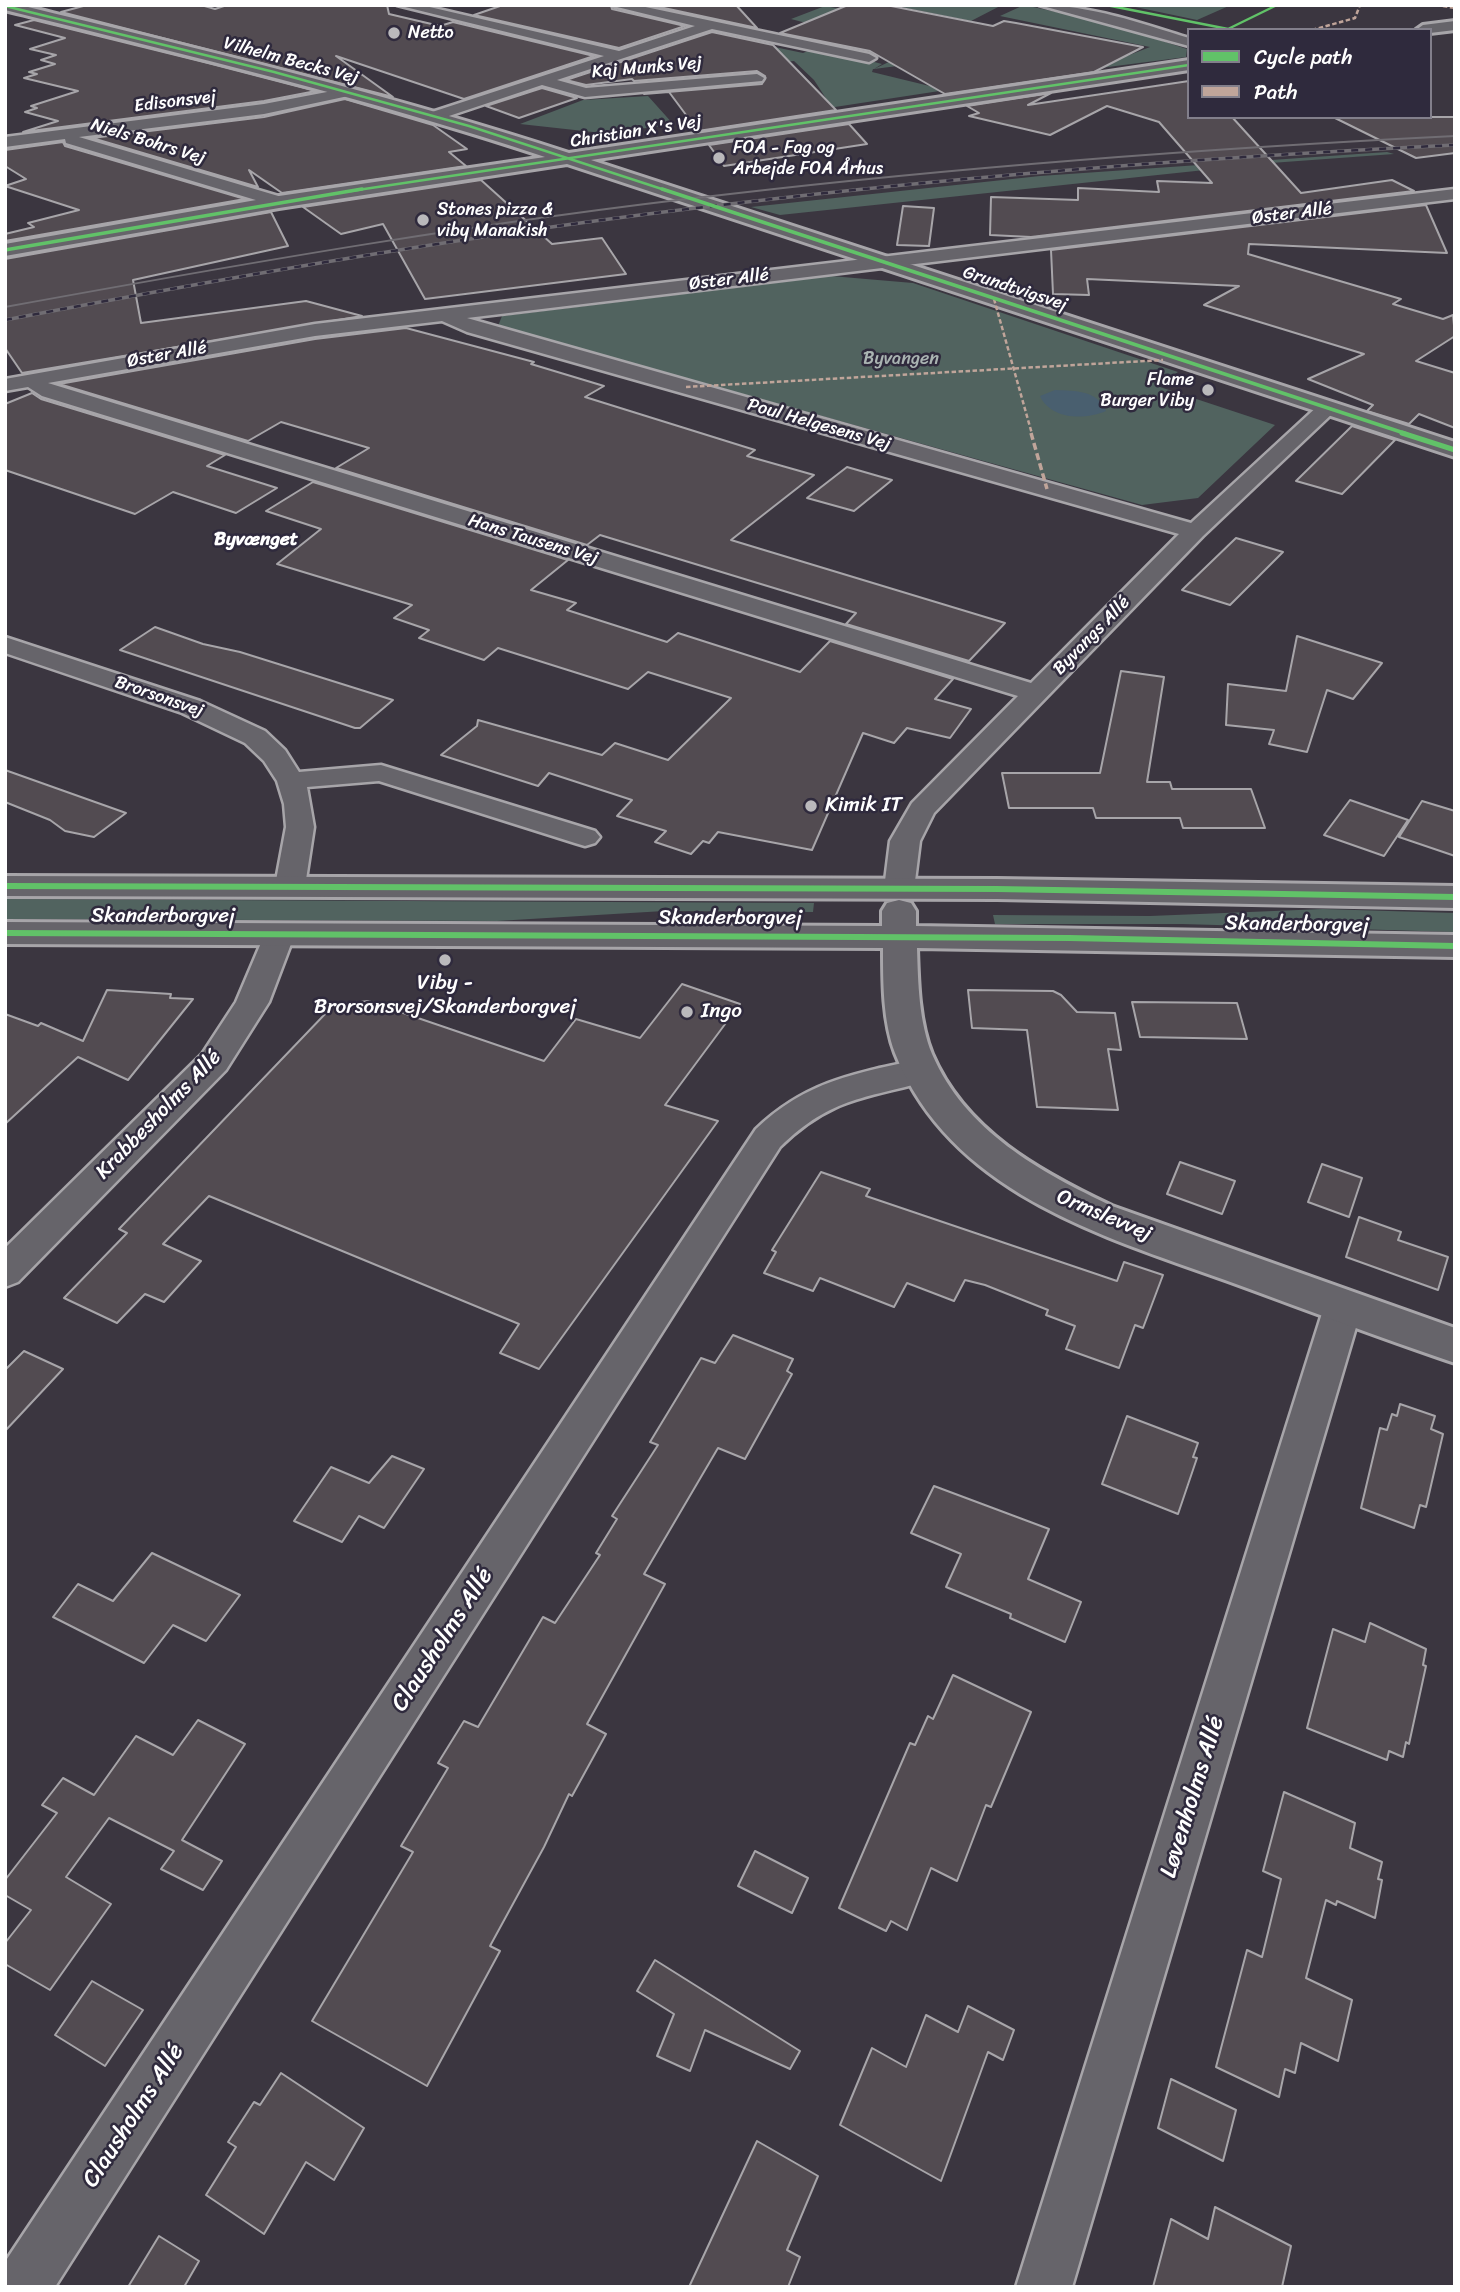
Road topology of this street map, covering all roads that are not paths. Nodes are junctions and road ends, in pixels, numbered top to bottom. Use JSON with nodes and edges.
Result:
{"nodes":[{"id":1,"x":403,"y":5,"type":"edge"},
{"id":2,"x":1045,"y":5,"type":"edge"},
{"id":3,"x":5,"y":6,"type":"edge"},
{"id":4,"x":620,"y":6,"type":"edge"},
{"id":5,"x":710,"y":25,"type":"junction"},
{"id":6,"x":1452,"y":27,"type":"edge"},
{"id":7,"x":1432,"y":29,"type":"edge"},
{"id":8,"x":1187,"y":42,"type":"edge"},
{"id":9,"x":620,"y":55,"type":"junction"},
{"id":10,"x":869,"y":58,"type":"dead end"},
{"id":11,"x":1187,"y":65,"type":"edge"},
{"id":12,"x":757,"y":78,"type":"dead end"},
{"id":13,"x":542,"y":81,"type":"junction"},
{"id":14,"x":348,"y":92,"type":"junction"},
{"id":15,"x":434,"y":116,"type":"junction"},
{"id":16,"x":19,"y":124,"type":"dead end"},
{"id":17,"x":58,"y":135,"type":"junction"},
{"id":18,"x":5,"y":142,"type":"edge"},
{"id":19,"x":566,"y":158,"type":"junction"},
{"id":20,"x":1455,"y":194,"type":"edge"},
{"id":21,"x":279,"y":202,"type":"junction"},
{"id":22,"x":5,"y":250,"type":"edge"},
{"id":23,"x":881,"y":262,"type":"junction"},
{"id":24,"x":445,"y":314,"type":"junction"},
{"id":25,"x":34,"y":379,"type":"junction"},
{"id":26,"x":5,"y":385,"type":"edge"},
{"id":27,"x":1327,"y":408,"type":"junction"},
{"id":28,"x":1455,"y":450,"type":"edge"},
{"id":29,"x":1195,"y":531,"type":"junction"},
{"id":30,"x":5,"y":645,"type":"edge"},
{"id":31,"x":1036,"y":693,"type":"junction"},
{"id":32,"x":291,"y":781,"type":"junction"},
{"id":33,"x":585,"y":837,"type":"dead end"},
{"id":34,"x":5,"y":886,"type":"edge"},
{"id":35,"x":290,"y":886,"type":"junction"},
{"id":36,"x":899,"y":889,"type":"junction"},
{"id":37,"x":1455,"y":897,"type":"edge"},
{"id":38,"x":5,"y":933,"type":"edge"},
{"id":39,"x":279,"y":936,"type":"junction"},
{"id":40,"x":900,"y":937,"type":"junction"},
{"id":41,"x":1455,"y":946,"type":"edge"},
{"id":42,"x":922,"y":1071,"type":"junction"},
{"id":43,"x":5,"y":1272,"type":"edge"},
{"id":44,"x":1343,"y":1307,"type":"junction"},
{"id":45,"x":1455,"y":1346,"type":"edge"},
{"id":46,"x":22,"y":2287,"type":"edge"},
{"id":47,"x":1044,"y":2287,"type":"edge"}],
"edges":[{"from":1,"to":9,"type":"street","name":"Kaj Munks Vej"},
{"from":2,"to":8,"type":"street"},
{"from":3,"to":14,"type":"street","name":"Vilhelm Becks Vej"},
{"from":4,"to":5,"type":"street","name":"Kaj Munks Vej"},
{"from":5,"to":9,"type":"street","name":"Kaj Munks Vej"},
{"from":5,"to":10,"type":"street","name":"Kaj Munks Vej"},
{"from":6,"to":7,"type":"street"},
{"from":9,"to":13,"type":"street","name":"Kaj Munks Vej"},
{"from":11,"to":19,"type":"street","name":"Christian X's Vej"},
{"from":12,"to":13,"type":"street","name":"Kaj Munks Vej"},
{"from":13,"to":15,"type":"street","name":"Kaj Munks Vej"},
{"from":14,"to":15,"type":"street","name":"Vilhelm Becks Vej"},
{"from":14,"to":17,"type":"street","name":"Edisonsvej"},
{"from":15,"to":19,"type":"street","name":"Vilhelm Becks Vej"},
{"from":16,"to":17,"type":"street","name":"Niels Bohrs Vej"},
{"from":17,"to":18,"type":"street","name":"Edisonsvej"},
{"from":17,"to":21,"type":"street","name":"Niels Bohrs Vej"},
{"from":19,"to":21,"type":"street","name":"Christian X's Vej"},
{"from":19,"to":23,"type":"street","name":"Grundtvigsvej"},
{"from":20,"to":23,"type":"street","name":"Øster Allé"},
{"from":21,"to":22,"type":"street","name":"Christian X's Vej"},
{"from":23,"to":24,"type":"street","name":"Øster Allé"},
{"from":23,"to":27,"type":"street","name":"Grundtvigsvej"},
{"from":24,"to":25,"type":"street","name":"Øster Allé"},
{"from":24,"to":29,"type":"street","name":"Poul Helgesens Vej"},
{"from":25,"to":26,"type":"street","name":"Øster Allé"},
{"from":25,"to":31,"type":"street","name":"Hans Tausens Vej"},
{"from":27,"to":28,"type":"street","name":"Grundtvigsvej"},
{"from":27,"to":29,"type":"street","name":"Byvangs Allé"},
{"from":29,"to":31,"type":"street","name":"Byvangs Allé"},
{"from":30,"to":32,"type":"street","name":"Brorsonsvej"},
{"from":31,"to":36,"type":"street","name":"Byvangs Allé"},
{"from":32,"to":33,"type":"street"},
{"from":32,"to":35,"type":"street","name":"Brorsonsvej"},
{"from":34,"to":35,"type":"street","name":"Skanderborgvej"},
{"from":35,"to":36,"type":"street","name":"Skanderborgvej"},
{"from":36,"to":37,"type":"street","name":"Skanderborgvej"},
{"from":36,"to":40,"type":"street"},
{"from":38,"to":39,"type":"street","name":"Skanderborgvej"},
{"from":39,"to":40,"type":"street","name":"Skanderborgvej"},
{"from":39,"to":43,"type":"street","name":"Krabbesholms Allé"},
{"from":40,"to":41,"type":"street","name":"Skanderborgvej"},
{"from":40,"to":42,"type":"street","name":"Ormslevvej"},
{"from":42,"to":44,"type":"street","name":"Ormslevvej"},
{"from":42,"to":46,"type":"street","name":"Clausholms Allé"},
{"from":44,"to":45,"type":"street","name":"Ormslevvej"},
{"from":44,"to":47,"type":"street","name":"Løvenholms Allé"}]}
